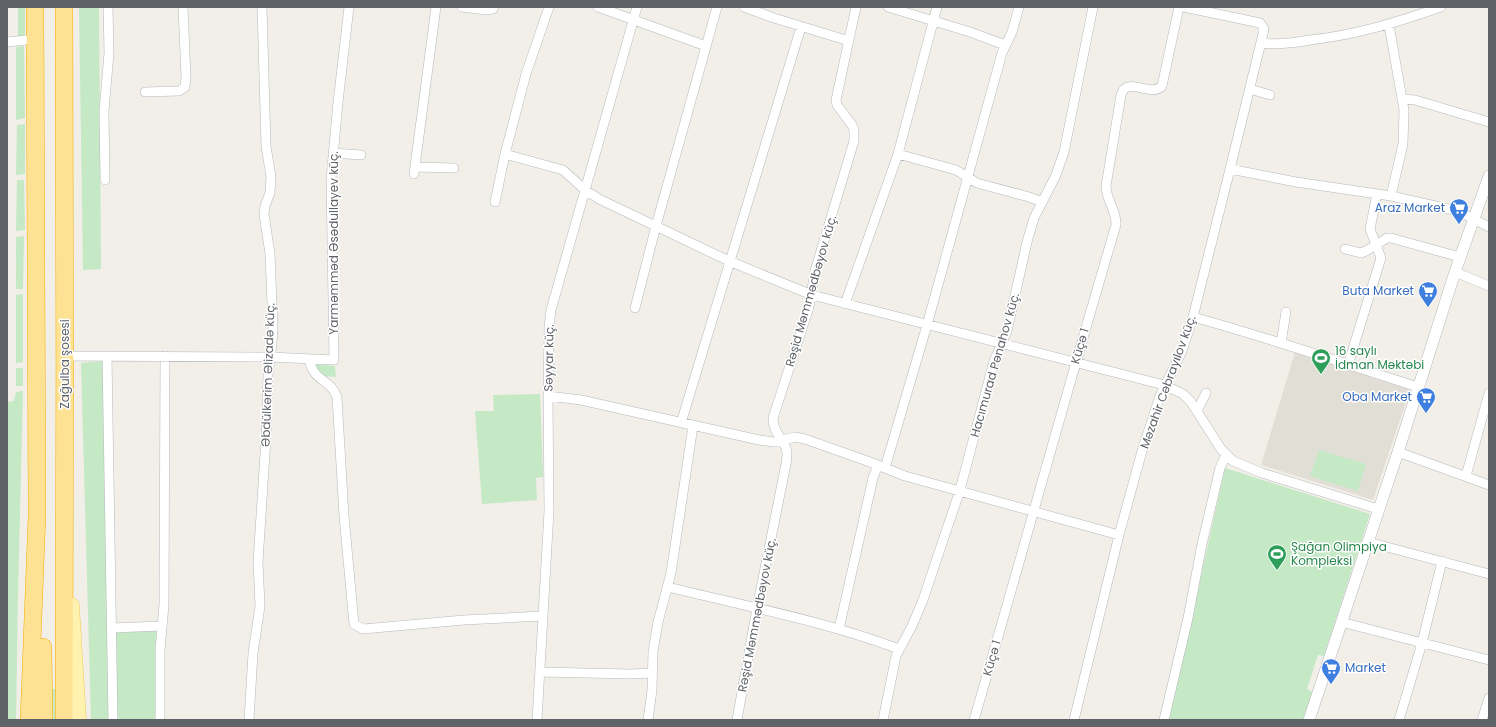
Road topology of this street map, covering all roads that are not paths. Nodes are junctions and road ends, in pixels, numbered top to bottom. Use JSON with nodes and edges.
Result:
{"nodes":[{"id":1,"x":35,"y":7,"type":"edge"},
{"id":2,"x":64,"y":7,"type":"edge"},
{"id":3,"x":108,"y":7,"type":"edge"},
{"id":4,"x":183,"y":7,"type":"edge"},
{"id":5,"x":262,"y":7,"type":"edge"},
{"id":6,"x":349,"y":7,"type":"edge"},
{"id":7,"x":436,"y":7,"type":"edge"},
{"id":8,"x":462,"y":7,"type":"edge"},
{"id":9,"x":494,"y":7,"type":"edge"},
{"id":10,"x":549,"y":7,"type":"edge"},
{"id":11,"x":598,"y":7,"type":"edge"},
{"id":12,"x":637,"y":7,"type":"edge"},
{"id":13,"x":717,"y":7,"type":"edge"},
{"id":14,"x":856,"y":7,"type":"edge"},
{"id":15,"x":888,"y":7,"type":"edge"},
{"id":16,"x":937,"y":7,"type":"edge"},
{"id":17,"x":1019,"y":7,"type":"edge"},
{"id":18,"x":1093,"y":7,"type":"edge"},
{"id":19,"x":1179,"y":7,"type":"edge"},
{"id":20,"x":1184,"y":7,"type":"edge"},
{"id":21,"x":1442,"y":7,"type":"edge"},
{"id":22,"x":750,"y":8,"type":"edge"},
{"id":23,"x":633,"y":20,"type":"junction"},
{"id":24,"x":933,"y":21,"type":"junction"},
{"id":25,"x":1389,"y":24,"type":"junction"},
{"id":26,"x":800,"y":27,"type":"junction"},
{"id":27,"x":35,"y":39,"type":"junction"},
{"id":28,"x":849,"y":41,"type":"junction"},
{"id":29,"x":7,"y":42,"type":"edge"},
{"id":30,"x":1261,"y":43,"type":"junction"},
{"id":31,"x":1005,"y":45,"type":"junction"},
{"id":32,"x":706,"y":46,"type":"junction"},
{"id":33,"x":1250,"y":89,"type":"junction"},
{"id":34,"x":145,"y":92,"type":"dead end"},
{"id":35,"x":1270,"y":95,"type":"dead end"},
{"id":36,"x":1403,"y":99,"type":"junction"},
{"id":37,"x":1489,"y":122,"type":"edge"},
{"id":38,"x":333,"y":153,"type":"junction"},
{"id":39,"x":505,"y":154,"type":"junction"},
{"id":40,"x":898,"y":154,"type":"junction"},
{"id":41,"x":361,"y":155,"type":"dead end"},
{"id":42,"x":454,"y":168,"type":"dead end"},
{"id":43,"x":1230,"y":169,"type":"junction"},
{"id":44,"x":1489,"y":176,"type":"edge"},
{"id":45,"x":969,"y":178,"type":"junction"},
{"id":46,"x":105,"y":180,"type":"dead end"},
{"id":47,"x":585,"y":190,"type":"junction"},
{"id":48,"x":1378,"y":194,"type":"junction"},
{"id":49,"x":1391,"y":196,"type":"junction"},
{"id":50,"x":495,"y":202,"type":"dead end"},
{"id":51,"x":1042,"y":202,"type":"junction"},
{"id":52,"x":1474,"y":220,"type":"junction"},
{"id":53,"x":656,"y":226,"type":"junction"},
{"id":54,"x":1489,"y":227,"type":"edge"},
{"id":55,"x":1376,"y":245,"type":"junction"},
{"id":56,"x":1345,"y":249,"type":"dead end"},
{"id":57,"x":1460,"y":257,"type":"junction"},
{"id":58,"x":729,"y":261,"type":"junction"},
{"id":59,"x":1455,"y":272,"type":"junction"},
{"id":60,"x":1489,"y":286,"type":"edge"},
{"id":61,"x":812,"y":295,"type":"junction"},
{"id":62,"x":845,"y":304,"type":"junction"},
{"id":63,"x":635,"y":308,"type":"dead end"},
{"id":64,"x":1286,"y":312,"type":"dead end"},
{"id":65,"x":1193,"y":317,"type":"junction"},
{"id":66,"x":927,"y":325,"type":"junction"},
{"id":67,"x":1281,"y":343,"type":"junction"},
{"id":68,"x":1001,"y":344,"type":"junction"},
{"id":69,"x":64,"y":356,"type":"junction"},
{"id":70,"x":107,"y":356,"type":"junction"},
{"id":71,"x":165,"y":356,"type":"junction"},
{"id":72,"x":270,"y":357,"type":"junction"},
{"id":73,"x":309,"y":359,"type":"junction"},
{"id":74,"x":1075,"y":363,"type":"junction"},
{"id":75,"x":1348,"y":365,"type":"junction"},
{"id":76,"x":1164,"y":385,"type":"junction"},
{"id":77,"x":1418,"y":387,"type":"junction"},
{"id":78,"x":1206,"y":393,"type":"dead end"},
{"id":79,"x":1489,"y":393,"type":"edge"},
{"id":80,"x":548,"y":396,"type":"junction"},
{"id":81,"x":1197,"y":411,"type":"junction"},
{"id":82,"x":681,"y":423,"type":"junction"},
{"id":83,"x":693,"y":426,"type":"junction"},
{"id":84,"x":780,"y":440,"type":"junction"},
{"id":85,"x":1398,"y":452,"type":"junction"},
{"id":86,"x":1226,"y":455,"type":"junction"},
{"id":87,"x":881,"y":466,"type":"junction"},
{"id":88,"x":1466,"y":476,"type":"junction"},
{"id":89,"x":1489,"y":485,"type":"edge"},
{"id":90,"x":960,"y":490,"type":"junction"},
{"id":91,"x":1378,"y":509,"type":"junction"},
{"id":92,"x":1034,"y":511,"type":"junction"},
{"id":93,"x":37,"y":515,"type":"junction"},
{"id":94,"x":66,"y":517,"type":"junction"},
{"id":95,"x":1119,"y":536,"type":"junction"},
{"id":96,"x":1368,"y":542,"type":"junction"},
{"id":97,"x":1442,"y":562,"type":"junction"},
{"id":98,"x":1489,"y":574,"type":"edge"},
{"id":99,"x":668,"y":587,"type":"junction"},
{"id":100,"x":756,"y":608,"type":"junction"},
{"id":101,"x":542,"y":616,"type":"junction"},
{"id":102,"x":1341,"y":622,"type":"junction"},
{"id":103,"x":162,"y":626,"type":"junction"},
{"id":104,"x":112,"y":628,"type":"junction"},
{"id":105,"x":839,"y":629,"type":"junction"},
{"id":106,"x":1422,"y":643,"type":"junction"},
{"id":107,"x":899,"y":649,"type":"junction"},
{"id":108,"x":1489,"y":660,"type":"edge"},
{"id":109,"x":540,"y":672,"type":"junction"},
{"id":110,"x":652,"y":673,"type":"junction"},
{"id":111,"x":1489,"y":698,"type":"edge"},
{"id":112,"x":29,"y":720,"type":"edge"},
{"id":113,"x":44,"y":720,"type":"edge"},
{"id":114,"x":64,"y":720,"type":"edge"},
{"id":115,"x":78,"y":720,"type":"edge"},
{"id":116,"x":113,"y":720,"type":"edge"},
{"id":117,"x":160,"y":720,"type":"edge"},
{"id":118,"x":249,"y":720,"type":"edge"},
{"id":119,"x":537,"y":720,"type":"edge"},
{"id":120,"x":648,"y":720,"type":"edge"},
{"id":121,"x":737,"y":720,"type":"edge"},
{"id":122,"x":883,"y":720,"type":"edge"},
{"id":123,"x":974,"y":720,"type":"edge"},
{"id":124,"x":1074,"y":720,"type":"edge"},
{"id":125,"x":1164,"y":720,"type":"edge"},
{"id":126,"x":1309,"y":720,"type":"edge"},
{"id":127,"x":1399,"y":720,"type":"edge"},
{"id":128,"x":1482,"y":720,"type":"edge"}],
"edges":[{"from":1,"to":27,"type":"highway"},
{"from":2,"to":69,"type":"highway","name":"Zağulba şosesi"},
{"from":3,"to":46,"type":"street"},
{"from":4,"to":34,"type":"street"},
{"from":5,"to":72,"type":"street","name":"Əbdülkərim Əlizadə küç."},
{"from":6,"to":38,"type":"street","name":"Yarməmməd Əsədullayev küç."},
{"from":7,"to":42,"type":"street"},
{"from":8,"to":9,"type":"street"},
{"from":10,"to":39,"type":"street"},
{"from":11,"to":23,"type":"street"},
{"from":12,"to":23,"type":"street","name":"Səyyar küç."},
{"from":13,"to":32,"type":"street"},
{"from":14,"to":28,"type":"street","name":"Rəşid Məmmədbəyov küç."},
{"from":15,"to":24,"type":"street"},
{"from":16,"to":24,"type":"street"},
{"from":17,"to":31,"type":"street"},
{"from":18,"to":51,"type":"street","name":"Hacımurad Pənahov küç."},
{"from":19,"to":74,"type":"street","name":"Küçə 1"},
{"from":20,"to":30,"type":"street","name":"Məzahir Cəbrayılov küç."},
{"from":21,"to":25,"type":"street"},
{"from":22,"to":26,"type":"street"},
{"from":23,"to":32,"type":"street"},
{"from":23,"to":47,"type":"street","name":"Səyyar küç."},
{"from":24,"to":31,"type":"street"},
{"from":24,"to":40,"type":"street"},
{"from":25,"to":30,"type":"street"},
{"from":25,"to":36,"type":"street"},
{"from":26,"to":28,"type":"street"},
{"from":26,"to":58,"type":"street"},
{"from":27,"to":29,"type":"street"},
{"from":27,"to":93,"type":"highway"},
{"from":28,"to":61,"type":"street","name":"Rəşid Məmmədbəyov küç."},
{"from":30,"to":33,"type":"street","name":"Məzahir Cəbrayılov küç."},
{"from":31,"to":45,"type":"street"},
{"from":32,"to":53,"type":"street"},
{"from":33,"to":35,"type":"street"},
{"from":33,"to":43,"type":"street","name":"Məzahir Cəbrayılov küç."},
{"from":36,"to":37,"type":"street"},
{"from":36,"to":49,"type":"street"},
{"from":38,"to":41,"type":"street"},
{"from":38,"to":73,"type":"street","name":"Yarməmməd Əsədullayev küç."},
{"from":39,"to":47,"type":"street"},
{"from":39,"to":50,"type":"street"},
{"from":40,"to":45,"type":"street"},
{"from":40,"to":62,"type":"street"},
{"from":43,"to":48,"type":"street"},
{"from":43,"to":65,"type":"street","name":"Məzahir Cəbrayılov küç."},
{"from":44,"to":52,"type":"street"},
{"from":45,"to":51,"type":"street"},
{"from":45,"to":66,"type":"street"},
{"from":47,"to":53,"type":"street"},
{"from":47,"to":80,"type":"street","name":"Səyyar küç."},
{"from":48,"to":49,"type":"street"},
{"from":48,"to":55,"type":"street"},
{"from":49,"to":52,"type":"street"},
{"from":51,"to":68,"type":"street","name":"Hacımurad Pənahov küç."},
{"from":52,"to":54,"type":"street"},
{"from":52,"to":57,"type":"street"},
{"from":53,"to":58,"type":"street"},
{"from":53,"to":63,"type":"street"},
{"from":55,"to":56,"type":"street"},
{"from":55,"to":57,"type":"street"},
{"from":55,"to":75,"type":"street"},
{"from":57,"to":59,"type":"street"},
{"from":58,"to":61,"type":"street"},
{"from":58,"to":82,"type":"street"},
{"from":59,"to":60,"type":"street"},
{"from":59,"to":77,"type":"street"},
{"from":61,"to":62,"type":"street"},
{"from":61,"to":84,"type":"street","name":"Rəşid Məmmədbəyov küç."},
{"from":62,"to":66,"type":"street"},
{"from":64,"to":67,"type":"street"},
{"from":65,"to":67,"type":"street"},
{"from":65,"to":76,"type":"street","name":"Məzahir Cəbrayılov küç."},
{"from":66,"to":68,"type":"street"},
{"from":66,"to":87,"type":"street"},
{"from":67,"to":75,"type":"street"},
{"from":68,"to":74,"type":"street"},
{"from":68,"to":90,"type":"street","name":"Hacımurad Pənahov küç."},
{"from":69,"to":70,"type":"street"},
{"from":69,"to":94,"type":"highway","name":"Zağulba şosesi"},
{"from":70,"to":71,"type":"street"},
{"from":70,"to":104,"type":"street"},
{"from":71,"to":72,"type":"street"},
{"from":71,"to":103,"type":"street"},
{"from":72,"to":73,"type":"street"},
{"from":72,"to":118,"type":"street","name":"Əbdülkərim Əlizadə küç."},
{"from":73,"to":101,"type":"street"},
{"from":74,"to":76,"type":"street"},
{"from":74,"to":92,"type":"street","name":"Küçə 1"},
{"from":75,"to":77,"type":"street"},
{"from":76,"to":81,"type":"street"},
{"from":76,"to":95,"type":"street","name":"Məzahir Cəbrayılov küç."},
{"from":77,"to":85,"type":"street"},
{"from":78,"to":81,"type":"street"},
{"from":79,"to":88,"type":"street"},
{"from":80,"to":82,"type":"street"},
{"from":80,"to":101,"type":"street","name":"Səyyar küç."},
{"from":81,"to":86,"type":"street"},
{"from":82,"to":83,"type":"street"},
{"from":83,"to":84,"type":"street"},
{"from":83,"to":99,"type":"street"},
{"from":84,"to":87,"type":"street"},
{"from":84,"to":100,"type":"street","name":"Rəşid Məmmədbəyov küç."},
{"from":85,"to":88,"type":"street"},
{"from":85,"to":91,"type":"street"},
{"from":86,"to":91,"type":"street"},
{"from":86,"to":125,"type":"street"},
{"from":87,"to":90,"type":"street"},
{"from":87,"to":105,"type":"street"},
{"from":88,"to":89,"type":"street"},
{"from":90,"to":92,"type":"street"},
{"from":90,"to":107,"type":"street","name":"Hacımurad Pənahov küç."},
{"from":91,"to":96,"type":"street"},
{"from":92,"to":95,"type":"street"},
{"from":92,"to":123,"type":"street","name":"Küçə 1"},
{"from":93,"to":112,"type":"highway"},
{"from":93,"to":113,"type":"highway"},
{"from":94,"to":114,"type":"highway","name":"Zağulba şosesi"},
{"from":94,"to":115,"type":"main road"},
{"from":95,"to":124,"type":"street","name":"Məzahir Cəbrayılov küç."},
{"from":96,"to":97,"type":"street"},
{"from":96,"to":102,"type":"street"},
{"from":97,"to":98,"type":"street"},
{"from":97,"to":106,"type":"street"},
{"from":99,"to":100,"type":"street"},
{"from":99,"to":110,"type":"street"},
{"from":100,"to":105,"type":"street"},
{"from":100,"to":121,"type":"street","name":"Rəşid Məmmədbəyov küç."},
{"from":101,"to":109,"type":"street","name":"Səyyar küç."},
{"from":102,"to":106,"type":"street"},
{"from":102,"to":126,"type":"street"},
{"from":103,"to":104,"type":"street"},
{"from":103,"to":117,"type":"street"},
{"from":104,"to":116,"type":"street"},
{"from":105,"to":107,"type":"street"},
{"from":106,"to":108,"type":"street"},
{"from":106,"to":127,"type":"street"},
{"from":107,"to":122,"type":"street","name":"Hacımurad Pənahov küç."},
{"from":109,"to":110,"type":"street"},
{"from":109,"to":119,"type":"street","name":"Səyyar küç."},
{"from":110,"to":120,"type":"street"},
{"from":111,"to":128,"type":"street"}]}
